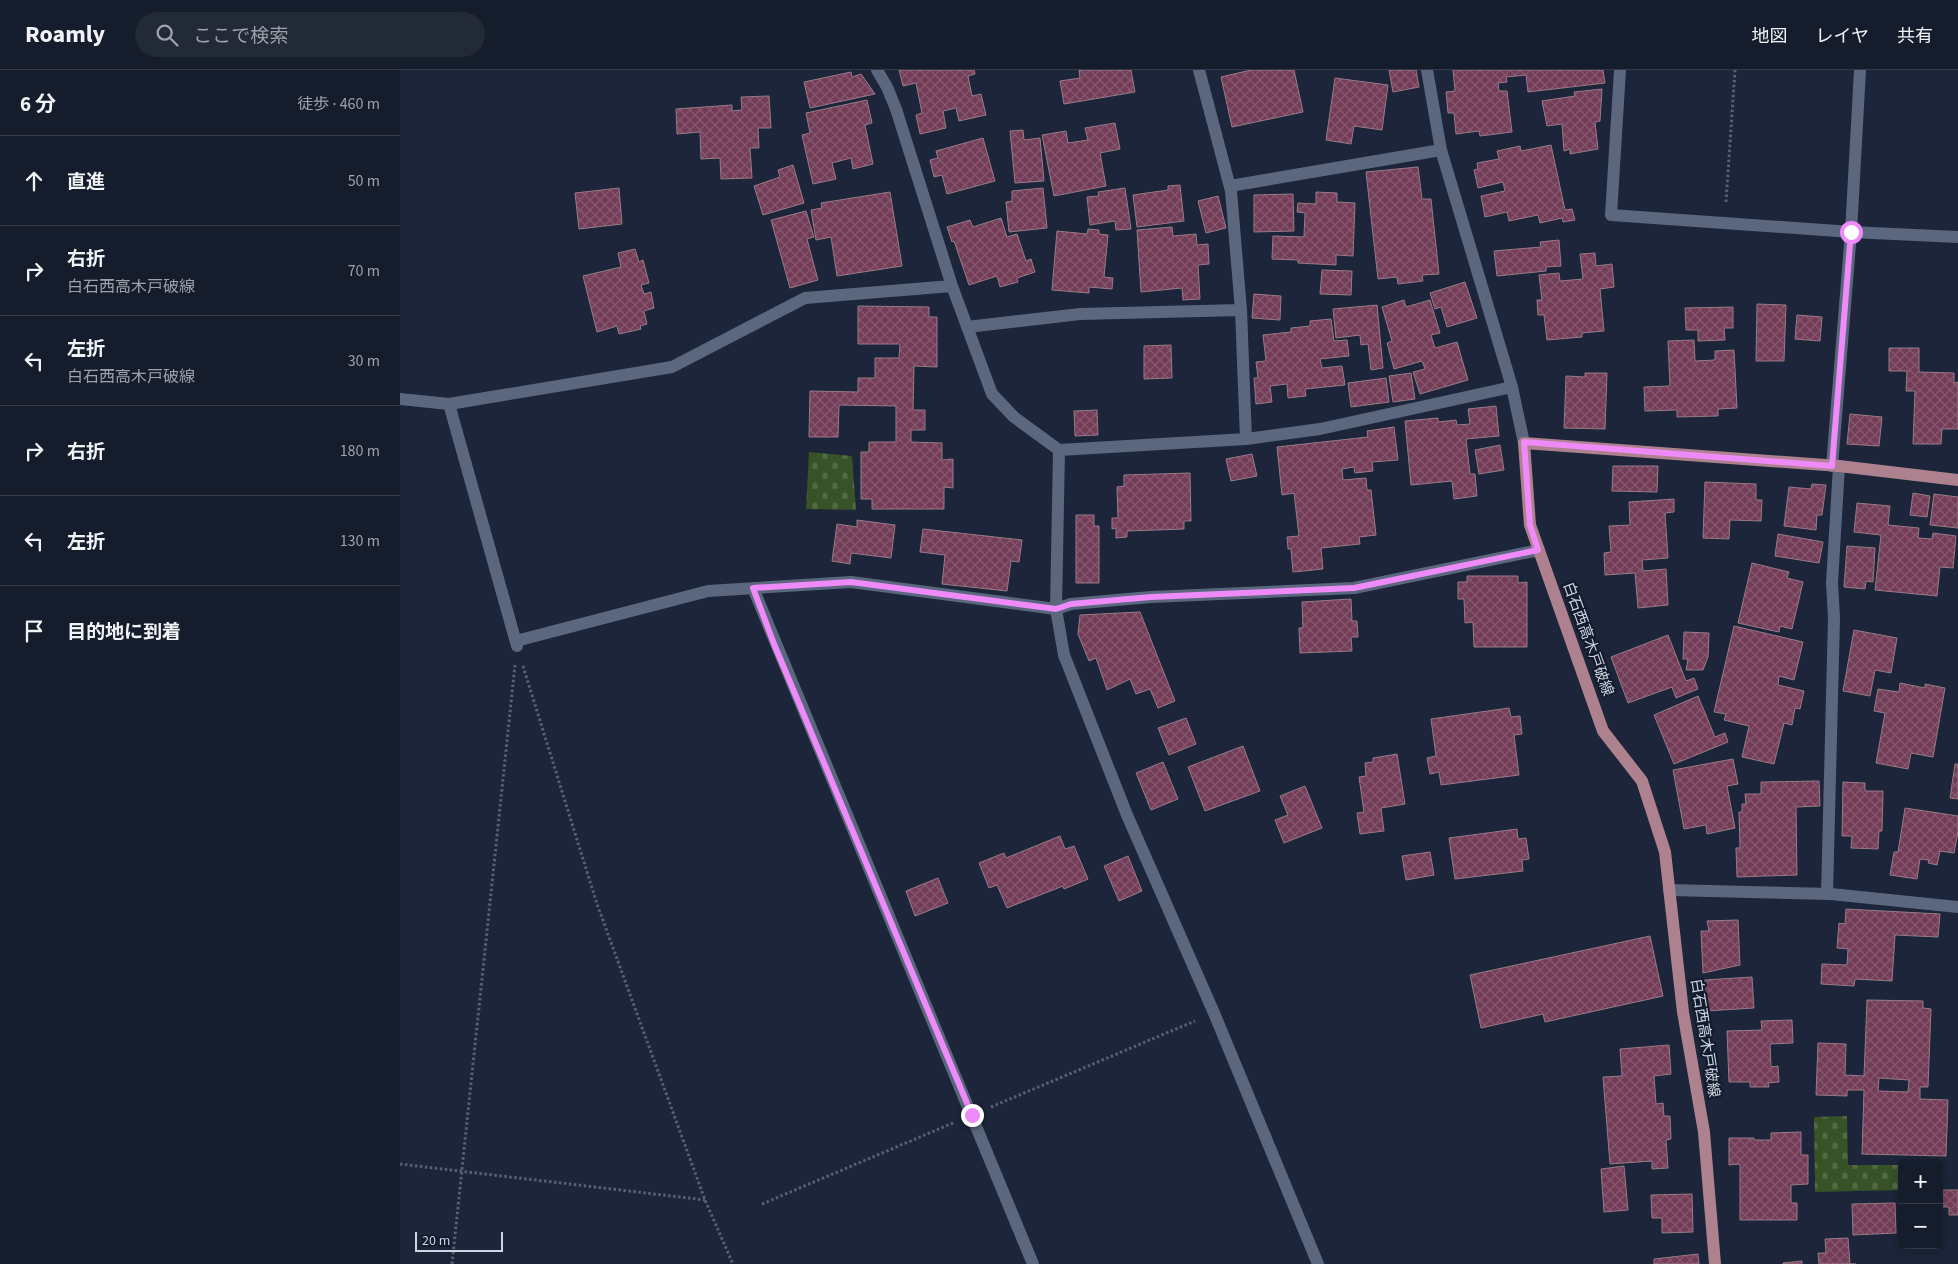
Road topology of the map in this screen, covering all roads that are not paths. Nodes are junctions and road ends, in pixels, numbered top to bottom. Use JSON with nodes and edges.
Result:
{"nodes":[{"id":1,"x":877,"y":70,"type":"edge"},
{"id":2,"x":1199,"y":70,"type":"edge"},
{"id":3,"x":1427,"y":70,"type":"edge"},
{"id":4,"x":1620,"y":70,"type":"edge"},
{"id":5,"x":1860,"y":70,"type":"edge"},
{"id":6,"x":1441,"y":150,"type":"junction"},
{"id":7,"x":1230,"y":186,"type":"junction"},
{"id":8,"x":1851,"y":232,"type":"junction"},
{"id":9,"x":1958,"y":237,"type":"edge"},
{"id":10,"x":952,"y":286,"type":"junction"},
{"id":11,"x":1241,"y":310,"type":"junction"},
{"id":12,"x":967,"y":327,"type":"junction"},
{"id":13,"x":1512,"y":387,"type":"junction"},
{"id":14,"x":400,"y":399,"type":"edge"},
{"id":15,"x":449,"y":404,"type":"junction"},
{"id":16,"x":1246,"y":439,"type":"junction"},
{"id":17,"x":1524,"y":442,"type":"junction"},
{"id":18,"x":1059,"y":450,"type":"junction"},
{"id":19,"x":1835,"y":466,"type":"junction"},
{"id":20,"x":1958,"y":480,"type":"edge"},
{"id":21,"x":1538,"y":550,"type":"junction"},
{"id":22,"x":753,"y":588,"type":"junction"},
{"id":23,"x":1056,"y":609,"type":"junction"},
{"id":24,"x":1669,"y":890,"type":"junction"},
{"id":25,"x":1827,"y":894,"type":"junction"},
{"id":26,"x":1958,"y":907,"type":"edge"},
{"id":27,"x":1033,"y":1264,"type":"edge"},
{"id":28,"x":1318,"y":1264,"type":"edge"},
{"id":29,"x":1715,"y":1264,"type":"edge"}],
"edges":[{"from":1,"to":10,"type":"street"},
{"from":2,"to":7,"type":"street"},
{"from":3,"to":6,"type":"street"},
{"from":4,"to":8,"type":"street"},
{"from":5,"to":8,"type":"street"},
{"from":6,"to":7,"type":"street"},
{"from":6,"to":13,"type":"street"},
{"from":7,"to":11,"type":"street"},
{"from":8,"to":9,"type":"street"},
{"from":8,"to":19,"type":"street"},
{"from":10,"to":12,"type":"street"},
{"from":10,"to":15,"type":"street"},
{"from":11,"to":12,"type":"street"},
{"from":11,"to":16,"type":"street"},
{"from":12,"to":18,"type":"street"},
{"from":13,"to":16,"type":"street"},
{"from":13,"to":17,"type":"street"},
{"from":14,"to":15,"type":"street"},
{"from":15,"to":22,"type":"street"},
{"from":16,"to":18,"type":"street"},
{"from":17,"to":19,"type":"main road"},
{"from":17,"to":21,"type":"main road","name":"白石西高木戸破線"},
{"from":18,"to":23,"type":"street"},
{"from":19,"to":20,"type":"main road"},
{"from":19,"to":25,"type":"street"},
{"from":21,"to":23,"type":"street"},
{"from":21,"to":24,"type":"main road","name":"白石西高木戸破線"},
{"from":22,"to":23,"type":"street"},
{"from":22,"to":27,"type":"street"},
{"from":23,"to":28,"type":"street"},
{"from":24,"to":25,"type":"street"},
{"from":24,"to":29,"type":"main road","name":"白石西高木戸破線"},
{"from":25,"to":26,"type":"street"}]}
